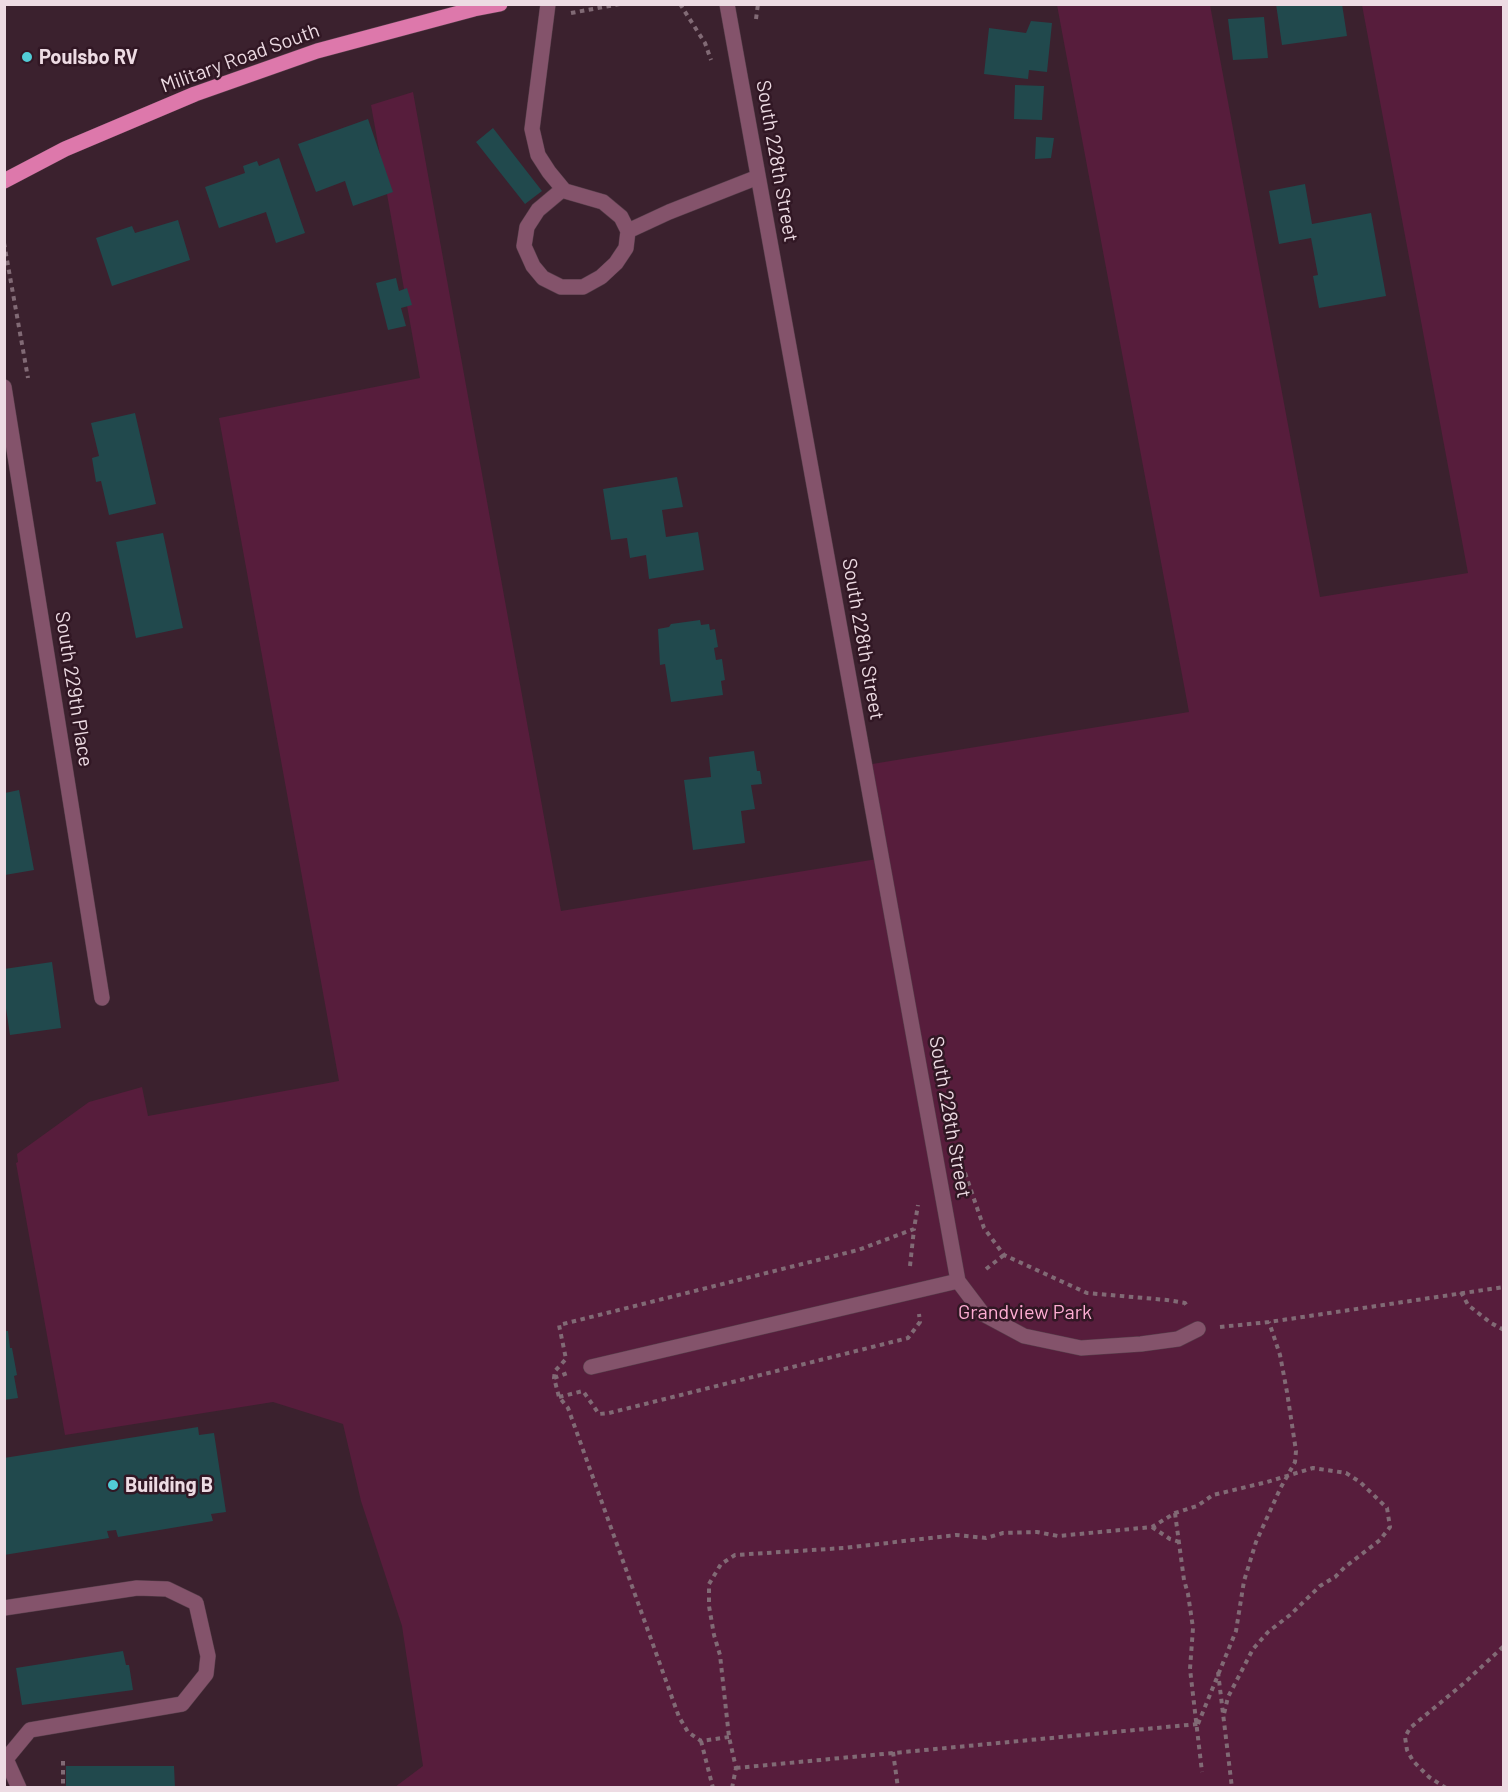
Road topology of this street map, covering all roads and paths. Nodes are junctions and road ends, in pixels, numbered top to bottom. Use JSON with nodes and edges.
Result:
{"nodes":[{"id":1,"x":500,"y":4,"type":"edge"},
{"id":2,"x":620,"y":4,"type":"edge"},
{"id":3,"x":727,"y":4,"type":"edge"},
{"id":4,"x":474,"y":7,"type":"edge"},
{"id":5,"x":547,"y":11,"type":"edge"},
{"id":6,"x":758,"y":177,"type":"junction"},
{"id":7,"x":4,"y":181,"type":"edge"},
{"id":8,"x":563,"y":189,"type":"junction"},
{"id":9,"x":628,"y":231,"type":"junction"},
{"id":10,"x":4,"y":387,"type":"edge"},
{"id":11,"x":102,"y":998,"type":"dead end"},
{"id":12,"x":965,"y":1173,"type":"dead end"},
{"id":13,"x":914,"y":1229,"type":"dead end"},
{"id":14,"x":858,"y":1250,"type":"dead end"},
{"id":15,"x":1004,"y":1255,"type":"junction"},
{"id":16,"x":910,"y":1266,"type":"dead end"},
{"id":17,"x":986,"y":1269,"type":"dead end"},
{"id":18,"x":958,"y":1281,"type":"junction"},
{"id":19,"x":1503,"y":1287,"type":"edge"},
{"id":20,"x":1461,"y":1292,"type":"junction"},
{"id":21,"x":918,"y":1306,"type":"dead end"},
{"id":22,"x":1269,"y":1322,"type":"junction"},
{"id":23,"x":1198,"y":1329,"type":"junction"},
{"id":24,"x":1503,"y":1330,"type":"edge"},
{"id":25,"x":584,"y":1368,"type":"joint"},
{"id":26,"x":554,"y":1378,"type":"junction"},
{"id":27,"x":559,"y":1396,"type":"junction"},
{"id":28,"x":1288,"y":1476,"type":"junction"},
{"id":29,"x":1175,"y":1513,"type":"junction"},
{"id":30,"x":1152,"y":1527,"type":"junction"},
{"id":31,"x":1180,"y":1542,"type":"junction"},
{"id":32,"x":4,"y":1608,"type":"edge"},
{"id":33,"x":1503,"y":1646,"type":"edge"},
{"id":34,"x":1218,"y":1672,"type":"junction"},
{"id":35,"x":1224,"y":1714,"type":"junction"},
{"id":36,"x":1198,"y":1724,"type":"junction"},
{"id":37,"x":729,"y":1737,"type":"junction"},
{"id":38,"x":701,"y":1741,"type":"junction"},
{"id":39,"x":893,"y":1752,"type":"junction"},
{"id":40,"x":63,"y":1761,"type":"dead end"},
{"id":41,"x":736,"y":1768,"type":"junction"},
{"id":42,"x":1202,"y":1772,"type":"dead end"},
{"id":43,"x":19,"y":1788,"type":"edge"},
{"id":44,"x":63,"y":1788,"type":"edge"},
{"id":45,"x":713,"y":1788,"type":"edge"},
{"id":46,"x":732,"y":1788,"type":"edge"},
{"id":47,"x":898,"y":1788,"type":"edge"},
{"id":48,"x":1232,"y":1788,"type":"edge"},
{"id":49,"x":1446,"y":1788,"type":"edge"}],
"edges":[{"from":1,"to":4,"type":"main road","name":"Military Road South"},
{"from":2,"to":5,"type":"path"},
{"from":3,"to":6,"type":"street","name":"South 228th Street"},
{"from":4,"to":7,"type":"main road","name":"Military Road South"},
{"from":5,"to":8,"type":"street"},
{"from":6,"to":9,"type":"street"},
{"from":6,"to":18,"type":"street","name":"South 228th Street"},
{"from":8,"to":9,"type":"street"},
{"from":8,"to":9,"type":"street"},
{"from":10,"to":11,"type":"street","name":"South 229th Place"},
{"from":12,"to":15,"type":"path"},
{"from":13,"to":16,"type":"path"},
{"from":14,"to":26,"type":"path"},
{"from":15,"to":17,"type":"path"},
{"from":15,"to":23,"type":"path"},
{"from":18,"to":23,"type":"street"},
{"from":18,"to":25,"type":"street"},
{"from":19,"to":20,"type":"path"},
{"from":20,"to":22,"type":"path"},
{"from":20,"to":24,"type":"path"},
{"from":21,"to":27,"type":"path"},
{"from":22,"to":23,"type":"path"},
{"from":22,"to":28,"type":"path"},
{"from":25,"to":26,"type":"path"},
{"from":26,"to":27,"type":"path"},
{"from":27,"to":38,"type":"path"},
{"from":28,"to":29,"type":"path"},
{"from":28,"to":34,"type":"path"},
{"from":28,"to":35,"type":"path"},
{"from":29,"to":30,"type":"path"},
{"from":29,"to":31,"type":"path"},
{"from":30,"to":31,"type":"path"},
{"from":30,"to":37,"type":"path"},
{"from":31,"to":36,"type":"path"},
{"from":32,"to":43,"type":"street"},
{"from":33,"to":49,"type":"path"},
{"from":34,"to":35,"type":"path"},
{"from":34,"to":36,"type":"path"},
{"from":35,"to":48,"type":"path"},
{"from":36,"to":39,"type":"path"},
{"from":36,"to":42,"type":"path"},
{"from":37,"to":38,"type":"path"},
{"from":37,"to":41,"type":"path"},
{"from":38,"to":45,"type":"path"},
{"from":39,"to":41,"type":"path"},
{"from":39,"to":47,"type":"path"},
{"from":40,"to":44,"type":"path"},
{"from":41,"to":46,"type":"path"}]}
